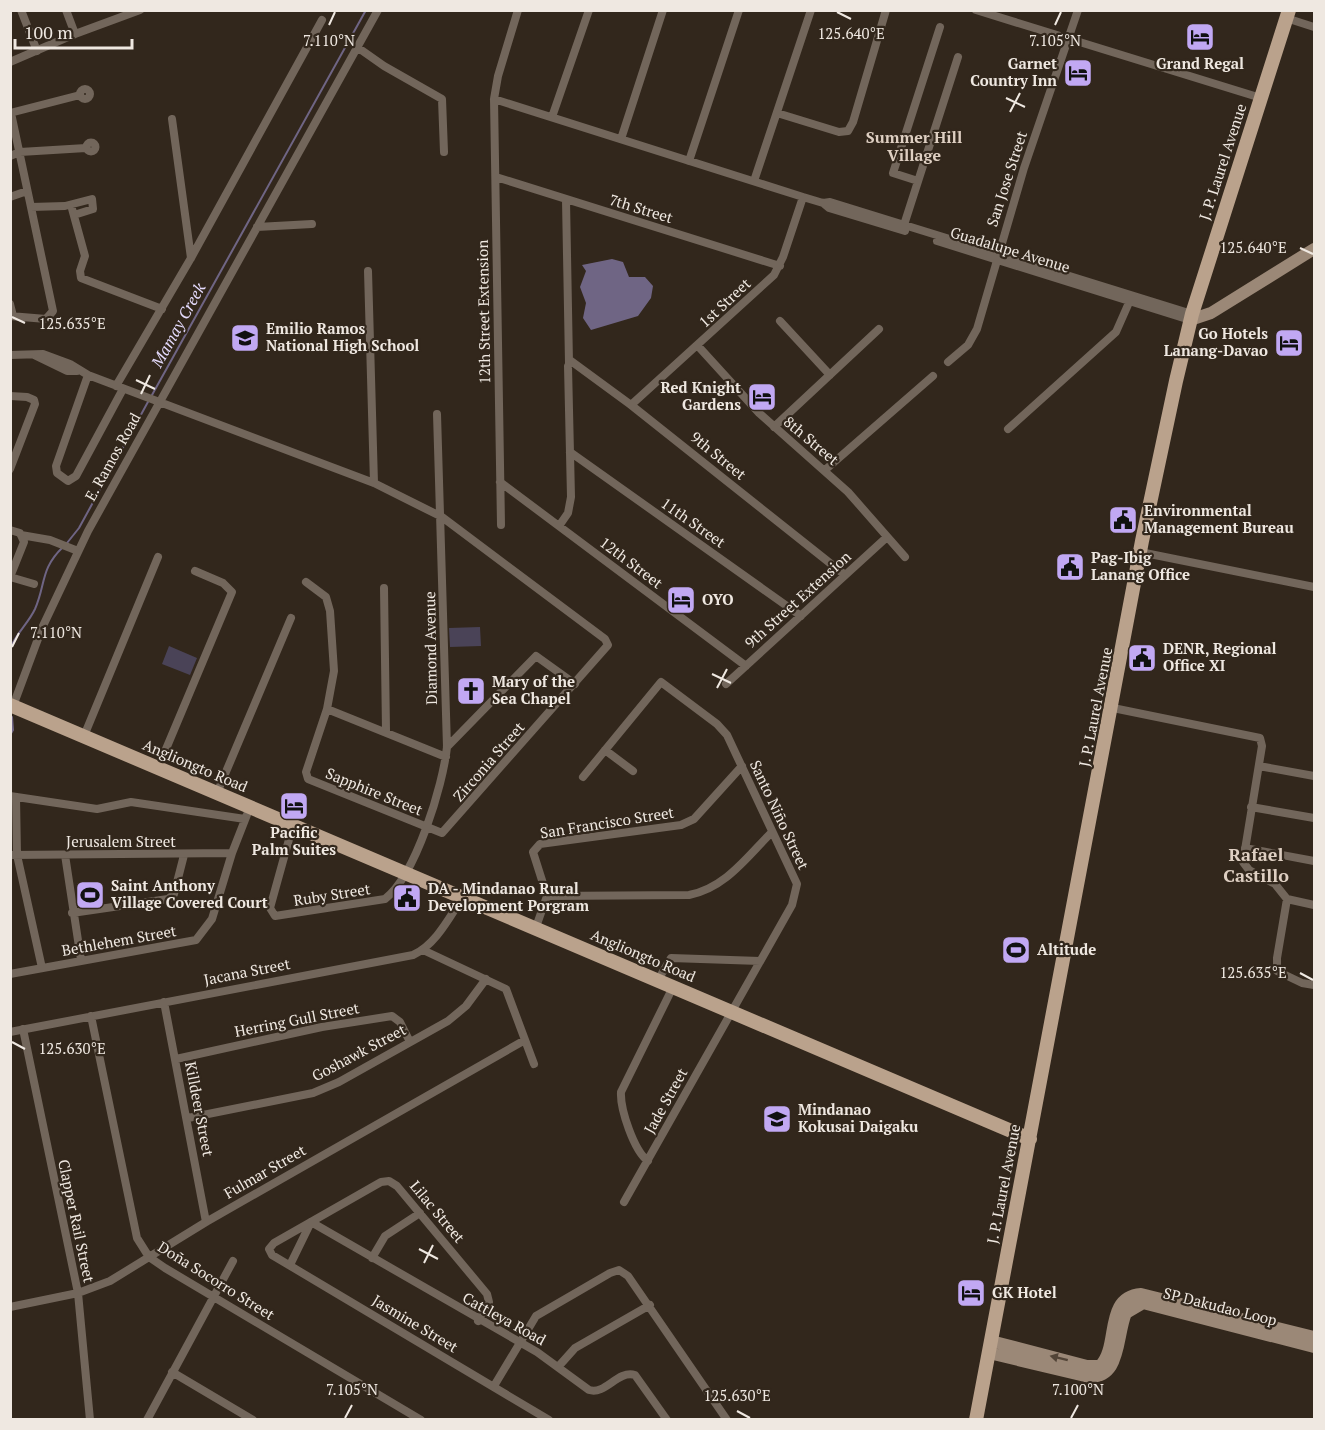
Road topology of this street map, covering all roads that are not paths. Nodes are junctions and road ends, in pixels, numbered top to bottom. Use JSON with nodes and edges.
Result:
{"nodes":[{"id":1,"x":21,"y":10,"type":"edge"},
{"id":2,"x":66,"y":10,"type":"edge"},
{"id":3,"x":140,"y":10,"type":"edge"},
{"id":4,"x":378,"y":10,"type":"edge"},
{"id":5,"x":518,"y":10,"type":"edge"},
{"id":6,"x":589,"y":10,"type":"edge"},
{"id":7,"x":663,"y":10,"type":"edge"},
{"id":8,"x":739,"y":10,"type":"edge"},
{"id":9,"x":811,"y":10,"type":"edge"},
{"id":10,"x":886,"y":10,"type":"edge"},
{"id":11,"x":976,"y":10,"type":"edge"},
{"id":12,"x":1078,"y":10,"type":"edge"},
{"id":13,"x":1288,"y":14,"type":"edge"},
{"id":14,"x":322,"y":20,"type":"dead end"},
{"id":15,"x":940,"y":27,"type":"dead end"},
{"id":16,"x":1314,"y":27,"type":"edge"},
{"id":17,"x":75,"y":34,"type":"junction"},
{"id":18,"x":1068,"y":39,"type":"junction"},
{"id":19,"x":357,"y":47,"type":"junction"},
{"id":20,"x":37,"y":51,"type":"junction"},
{"id":21,"x":958,"y":57,"type":"dead end"},
{"id":22,"x":10,"y":62,"type":"edge"},
{"id":23,"x":80,"y":95,"type":"dead end"},
{"id":24,"x":1261,"y":98,"type":"junction"},
{"id":25,"x":494,"y":99,"type":"junction"},
{"id":26,"x":11,"y":113,"type":"edge"},
{"id":27,"x":777,"y":113,"type":"junction"},
{"id":28,"x":552,"y":117,"type":"junction"},
{"id":29,"x":172,"y":118,"type":"dead end"},
{"id":30,"x":621,"y":139,"type":"junction"},
{"id":31,"x":86,"y":148,"type":"dead end"},
{"id":32,"x":20,"y":152,"type":"junction"},
{"id":33,"x":444,"y":152,"type":"dead end"},
{"id":34,"x":10,"y":156,"type":"edge"},
{"id":35,"x":688,"y":160,"type":"junction"},
{"id":36,"x":496,"y":177,"type":"junction"},
{"id":37,"x":754,"y":181,"type":"junction"},
{"id":38,"x":918,"y":181,"type":"junction"},
{"id":39,"x":27,"y":191,"type":"junction"},
{"id":40,"x":10,"y":197,"type":"edge"},
{"id":41,"x":803,"y":197,"type":"junction"},
{"id":42,"x":566,"y":200,"type":"junction"},
{"id":43,"x":71,"y":205,"type":"junction"},
{"id":44,"x":31,"y":207,"type":"junction"},
{"id":45,"x":74,"y":215,"type":"junction"},
{"id":46,"x":312,"y":224,"type":"dead end"},
{"id":47,"x":256,"y":227,"type":"junction"},
{"id":48,"x":903,"y":228,"type":"junction"},
{"id":49,"x":1314,"y":249,"type":"edge"},
{"id":50,"x":996,"y":256,"type":"junction"},
{"id":51,"x":191,"y":258,"type":"junction"},
{"id":52,"x":780,"y":266,"type":"junction"},
{"id":53,"x":368,"y":271,"type":"dead end"},
{"id":54,"x":1131,"y":298,"type":"junction"},
{"id":55,"x":10,"y":304,"type":"edge"},
{"id":56,"x":162,"y":309,"type":"junction"},
{"id":57,"x":12,"y":316,"type":"edge"},
{"id":58,"x":1195,"y":317,"type":"junction"},
{"id":59,"x":780,"y":321,"type":"dead end"},
{"id":60,"x":879,"y":329,"type":"dead end"},
{"id":61,"x":698,"y":346,"type":"junction"},
{"id":62,"x":10,"y":355,"type":"edge"},
{"id":63,"x":570,"y":362,"type":"junction"},
{"id":64,"x":948,"y":362,"type":"dead end"},
{"id":65,"x":88,"y":375,"type":"junction"},
{"id":66,"x":830,"y":375,"type":"junction"},
{"id":67,"x":933,"y":376,"type":"dead end"},
{"id":68,"x":120,"y":388,"type":"junction"},
{"id":69,"x":10,"y":396,"type":"edge"},
{"id":70,"x":152,"y":400,"type":"junction"},
{"id":71,"x":631,"y":405,"type":"junction"},
{"id":72,"x":437,"y":414,"type":"dead end"},
{"id":73,"x":774,"y":427,"type":"junction"},
{"id":74,"x":1008,"y":429,"type":"dead end"},
{"id":75,"x":570,"y":452,"type":"junction"},
{"id":76,"x":10,"y":469,"type":"edge"},
{"id":77,"x":825,"y":470,"type":"junction"},
{"id":78,"x":500,"y":482,"type":"junction"},
{"id":79,"x":374,"y":483,"type":"junction"},
{"id":80,"x":442,"y":517,"type":"junction"},
{"id":81,"x":501,"y":525,"type":"dead end"},
{"id":82,"x":559,"y":526,"type":"junction"},
{"id":83,"x":17,"y":533,"type":"edge"},
{"id":84,"x":887,"y":537,"type":"junction"},
{"id":85,"x":78,"y":551,"type":"junction"},
{"id":86,"x":1140,"y":552,"type":"junction"},
{"id":87,"x":905,"y":556,"type":"dead end"},
{"id":88,"x":158,"y":557,"type":"dead end"},
{"id":89,"x":195,"y":572,"type":"dead end"},
{"id":90,"x":845,"y":575,"type":"junction"},
{"id":91,"x":11,"y":577,"type":"edge"},
{"id":92,"x":306,"y":582,"type":"dead end"},
{"id":93,"x":34,"y":584,"type":"dead end"},
{"id":94,"x":1314,"y":587,"type":"edge"},
{"id":95,"x":384,"y":588,"type":"dead end"},
{"id":96,"x":801,"y":616,"type":"junction"},
{"id":97,"x":291,"y":618,"type":"dead end"},
{"id":98,"x":746,"y":666,"type":"junction"},
{"id":99,"x":575,"y":684,"type":"junction"},
{"id":100,"x":726,"y":684,"type":"dead end"},
{"id":101,"x":12,"y":705,"type":"edge"},
{"id":102,"x":327,"y":708,"type":"junction"},
{"id":103,"x":1113,"y":708,"type":"junction"},
{"id":104,"x":386,"y":731,"type":"junction"},
{"id":105,"x":84,"y":736,"type":"junction"},
{"id":106,"x":447,"y":747,"type":"junction"},
{"id":107,"x":605,"y":750,"type":"junction"},
{"id":108,"x":446,"y":757,"type":"junction"},
{"id":109,"x":742,"y":766,"type":"junction"},
{"id":110,"x":1259,"y":766,"type":"junction"},
{"id":111,"x":158,"y":768,"type":"junction"},
{"id":112,"x":633,"y":771,"type":"dead end"},
{"id":113,"x":1314,"y":776,"type":"edge"},
{"id":114,"x":583,"y":777,"type":"dead end"},
{"id":115,"x":217,"y":793,"type":"junction"},
{"id":116,"x":13,"y":796,"type":"edge"},
{"id":117,"x":1251,"y":807,"type":"junction"},
{"id":118,"x":248,"y":813,"type":"junction"},
{"id":119,"x":1314,"y":818,"type":"edge"},
{"id":120,"x":293,"y":825,"type":"junction"},
{"id":121,"x":426,"y":828,"type":"junction"},
{"id":122,"x":771,"y":833,"type":"junction"},
{"id":123,"x":1245,"y":848,"type":"junction"},
{"id":124,"x":232,"y":853,"type":"junction"},
{"id":125,"x":14,"y":855,"type":"edge"},
{"id":126,"x":64,"y":855,"type":"junction"},
{"id":127,"x":184,"y":855,"type":"junction"},
{"id":128,"x":1314,"y":861,"type":"edge"},
{"id":129,"x":405,"y":873,"type":"junction"},
{"id":130,"x":547,"y":896,"type":"junction"},
{"id":131,"x":464,"y":897,"type":"junction"},
{"id":132,"x":1287,"y":899,"type":"junction"},
{"id":133,"x":1314,"y":905,"type":"edge"},
{"id":134,"x":72,"y":913,"type":"junction"},
{"id":135,"x":536,"y":927,"type":"junction"},
{"id":136,"x":423,"y":950,"type":"junction"},
{"id":137,"x":81,"y":960,"type":"junction"},
{"id":138,"x":760,"y":962,"type":"junction"},
{"id":139,"x":42,"y":968,"type":"junction"},
{"id":140,"x":10,"y":974,"type":"edge"},
{"id":141,"x":486,"y":979,"type":"junction"},
{"id":142,"x":658,"y":980,"type":"junction"},
{"id":143,"x":1314,"y":985,"type":"edge"},
{"id":144,"x":673,"y":987,"type":"junction"},
{"id":145,"x":164,"y":1002,"type":"junction"},
{"id":146,"x":732,"y":1012,"type":"junction"},
{"id":147,"x":91,"y":1016,"type":"junction"},
{"id":148,"x":23,"y":1029,"type":"junction"},
{"id":149,"x":10,"y":1032,"type":"edge"},
{"id":150,"x":525,"y":1040,"type":"junction"},
{"id":151,"x":410,"y":1042,"type":"junction"},
{"id":152,"x":176,"y":1059,"type":"junction"},
{"id":153,"x":534,"y":1064,"type":"dead end"},
{"id":154,"x":188,"y":1118,"type":"junction"},
{"id":155,"x":1030,"y":1138,"type":"junction"},
{"id":156,"x":648,"y":1161,"type":"junction"},
{"id":157,"x":624,"y":1202,"type":"dead end"},
{"id":158,"x":420,"y":1213,"type":"junction"},
{"id":159,"x":206,"y":1222,"type":"junction"},
{"id":160,"x":311,"y":1222,"type":"junction"},
{"id":161,"x":269,"y":1251,"type":"joint"},
{"id":162,"x":149,"y":1257,"type":"junction"},
{"id":163,"x":372,"y":1258,"type":"junction"},
{"id":164,"x":233,"y":1261,"type":"dead end"},
{"id":165,"x":290,"y":1265,"type":"junction"},
{"id":166,"x":78,"y":1293,"type":"junction"},
{"id":167,"x":213,"y":1297,"type":"junction"},
{"id":168,"x":650,"y":1305,"type":"junction"},
{"id":169,"x":10,"y":1307,"type":"edge"},
{"id":170,"x":478,"y":1321,"type":"junction"},
{"id":171,"x":1314,"y":1342,"type":"edge"},
{"id":172,"x":519,"y":1343,"type":"junction"},
{"id":173,"x":990,"y":1347,"type":"junction"},
{"id":174,"x":558,"y":1367,"type":"junction"},
{"id":175,"x":172,"y":1372,"type":"junction"},
{"id":176,"x":494,"y":1386,"type":"junction"},
{"id":177,"x":90,"y":1419,"type":"edge"},
{"id":178,"x":147,"y":1419,"type":"edge"},
{"id":179,"x":253,"y":1419,"type":"edge"},
{"id":180,"x":421,"y":1419,"type":"edge"},
{"id":181,"x":549,"y":1419,"type":"edge"},
{"id":182,"x":668,"y":1419,"type":"edge"},
{"id":183,"x":727,"y":1419,"type":"edge"},
{"id":184,"x":976,"y":1419,"type":"edge"}],
"edges":[{"from":1,"to":20,"type":"street"},
{"from":2,"to":17,"type":"street"},
{"from":3,"to":17,"type":"street"},
{"from":4,"to":19,"type":"street","name":"E. Ramos Road"},
{"from":5,"to":25,"type":"street","name":"12th Street Extension"},
{"from":6,"to":28,"type":"street"},
{"from":7,"to":30,"type":"street"},
{"from":8,"to":35,"type":"street"},
{"from":9,"to":27,"type":"street"},
{"from":10,"to":27,"type":"street"},
{"from":11,"to":18,"type":"street"},
{"from":12,"to":18,"type":"street","name":"San Jose Street"},
{"from":13,"to":16,"type":"street"},
{"from":13,"to":24,"type":"main road","name":"J. P. Laurel Avenue"},
{"from":14,"to":51,"type":"street"},
{"from":15,"to":38,"type":"street"},
{"from":17,"to":20,"type":"street"},
{"from":18,"to":24,"type":"street"},
{"from":18,"to":50,"type":"street","name":"San Jose Street"},
{"from":19,"to":33,"type":"street"},
{"from":19,"to":47,"type":"street","name":"E. Ramos Road"},
{"from":20,"to":22,"type":"street"},
{"from":21,"to":38,"type":"street"},
{"from":23,"to":26,"type":"street"},
{"from":24,"to":58,"type":"main road","name":"J. P. Laurel Avenue"},
{"from":25,"to":28,"type":"street","name":"Guadalupe Avenue"},
{"from":25,"to":36,"type":"street","name":"12th Street Extension"},
{"from":26,"to":32,"type":"street"},
{"from":27,"to":37,"type":"street"},
{"from":28,"to":30,"type":"street","name":"Guadalupe Avenue"},
{"from":29,"to":51,"type":"street"},
{"from":30,"to":35,"type":"street","name":"Guadalupe Avenue"},
{"from":31,"to":32,"type":"street"},
{"from":32,"to":34,"type":"street"},
{"from":32,"to":39,"type":"street"},
{"from":35,"to":37,"type":"street","name":"Guadalupe Avenue"},
{"from":36,"to":42,"type":"street","name":"7th Street"},
{"from":36,"to":78,"type":"street","name":"12th Street Extension"},
{"from":37,"to":41,"type":"street","name":"Guadalupe Avenue"},
{"from":38,"to":48,"type":"street"},
{"from":39,"to":40,"type":"street"},
{"from":39,"to":44,"type":"street"},
{"from":41,"to":48,"type":"street","name":"Guadalupe Avenue"},
{"from":41,"to":52,"type":"street","name":"1st Street"},
{"from":42,"to":52,"type":"street","name":"7th Street"},
{"from":42,"to":63,"type":"street"},
{"from":43,"to":44,"type":"street"},
{"from":43,"to":45,"type":"street"},
{"from":43,"to":45,"type":"street"},
{"from":44,"to":57,"type":"street"},
{"from":45,"to":56,"type":"street"},
{"from":46,"to":47,"type":"street"},
{"from":47,"to":70,"type":"street","name":"E. Ramos Road"},
{"from":48,"to":50,"type":"street","name":"Guadalupe Avenue"},
{"from":49,"to":58,"type":"street"},
{"from":50,"to":54,"type":"street","name":"Guadalupe Avenue"},
{"from":50,"to":64,"type":"street","name":"San Jose Street"},
{"from":51,"to":56,"type":"street"},
{"from":52,"to":61,"type":"street","name":"1st Street"},
{"from":53,"to":79,"type":"street"},
{"from":54,"to":58,"type":"street","name":"Guadalupe Avenue"},
{"from":54,"to":74,"type":"street"},
{"from":55,"to":57,"type":"street"},
{"from":56,"to":68,"type":"street"},
{"from":58,"to":86,"type":"main road","name":"J. P. Laurel Avenue"},
{"from":59,"to":66,"type":"street"},
{"from":60,"to":66,"type":"street"},
{"from":61,"to":71,"type":"street","name":"1st Street"},
{"from":61,"to":73,"type":"street","name":"8th Street"},
{"from":62,"to":65,"type":"street"},
{"from":63,"to":71,"type":"street","name":"9th Street"},
{"from":63,"to":75,"type":"street"},
{"from":65,"to":68,"type":"street"},
{"from":65,"to":68,"type":"street"},
{"from":66,"to":73,"type":"street"},
{"from":67,"to":77,"type":"street"},
{"from":68,"to":70,"type":"street"},
{"from":69,"to":76,"type":"street"},
{"from":70,"to":79,"type":"street"},
{"from":70,"to":85,"type":"street","name":"E. Ramos Road"},
{"from":71,"to":90,"type":"street","name":"9th Street"},
{"from":72,"to":80,"type":"street","name":"Diamond Avenue"},
{"from":73,"to":77,"type":"street","name":"8th Street"},
{"from":75,"to":82,"type":"street"},
{"from":75,"to":96,"type":"street","name":"11th Street"},
{"from":77,"to":84,"type":"street","name":"8th Street"},
{"from":78,"to":81,"type":"street","name":"12th Street Extension"},
{"from":78,"to":82,"type":"street","name":"12th Street"},
{"from":79,"to":80,"type":"street"},
{"from":80,"to":99,"type":"street","name":"Zirconia Street"},
{"from":80,"to":106,"type":"street","name":"Diamond Avenue"},
{"from":82,"to":98,"type":"street","name":"12th Street"},
{"from":83,"to":85,"type":"street"},
{"from":83,"to":91,"type":"street"},
{"from":84,"to":87,"type":"street","name":"8th Street"},
{"from":84,"to":90,"type":"street","name":"9th Street Extension"},
{"from":85,"to":101,"type":"street","name":"E. Ramos Road"},
{"from":86,"to":94,"type":"street"},
{"from":86,"to":103,"type":"main road","name":"J. P. Laurel Avenue"},
{"from":88,"to":105,"type":"street"},
{"from":89,"to":111,"type":"street"},
{"from":90,"to":96,"type":"street","name":"9th Street Extension"},
{"from":91,"to":93,"type":"street"},
{"from":92,"to":102,"type":"street","name":"Sapphire Street"},
{"from":95,"to":104,"type":"street"},
{"from":96,"to":98,"type":"street","name":"9th Street Extension"},
{"from":97,"to":115,"type":"street"},
{"from":98,"to":100,"type":"street","name":"9th Street Extension"},
{"from":99,"to":106,"type":"street"},
{"from":99,"to":121,"type":"street","name":"Zirconia Street"},
{"from":101,"to":105,"type":"main road","name":"Angliongto Road"},
{"from":102,"to":104,"type":"street"},
{"from":102,"to":121,"type":"street","name":"Sapphire Street"},
{"from":103,"to":110,"type":"street"},
{"from":103,"to":155,"type":"main road","name":"J. P. Laurel Avenue"},
{"from":104,"to":108,"type":"street"},
{"from":105,"to":111,"type":"main road","name":"Angliongto Road"},
{"from":106,"to":108,"type":"street","name":"Diamond Avenue"},
{"from":107,"to":109,"type":"street","name":"Santo Niño Street"},
{"from":107,"to":112,"type":"street"},
{"from":107,"to":114,"type":"street"},
{"from":108,"to":121,"type":"street","name":"Diamond Avenue"},
{"from":109,"to":122,"type":"street","name":"Santo Niño Street"},
{"from":109,"to":130,"type":"street","name":"San Francisco Street"},
{"from":110,"to":113,"type":"street"},
{"from":110,"to":117,"type":"street"},
{"from":111,"to":115,"type":"main road","name":"Angliongto Road"},
{"from":115,"to":118,"type":"main road","name":"Angliongto Road"},
{"from":116,"to":118,"type":"street"},
{"from":116,"to":125,"type":"street"},
{"from":117,"to":119,"type":"street"},
{"from":117,"to":123,"type":"street"},
{"from":118,"to":120,"type":"main road","name":"Angliongto Road"},
{"from":118,"to":124,"type":"street","name":"Bethlehem Street"},
{"from":120,"to":129,"type":"main road","name":"Angliongto Road"},
{"from":120,"to":129,"type":"street","name":"Ruby Street"},
{"from":121,"to":129,"type":"street","name":"Diamond Avenue"},
{"from":122,"to":130,"type":"street"},
{"from":122,"to":138,"type":"street","name":"Santo Niño Street"},
{"from":123,"to":128,"type":"street"},
{"from":123,"to":132,"type":"street"},
{"from":124,"to":127,"type":"street","name":"Jerusalem Street"},
{"from":124,"to":137,"type":"street","name":"Bethlehem Street"},
{"from":125,"to":126,"type":"street","name":"Jerusalem Street"},
{"from":125,"to":139,"type":"street"},
{"from":126,"to":127,"type":"street","name":"Jerusalem Street"},
{"from":126,"to":134,"type":"street"},
{"from":127,"to":134,"type":"street"},
{"from":129,"to":131,"type":"main road","name":"Angliongto Road"},
{"from":130,"to":135,"type":"street"},
{"from":131,"to":135,"type":"main road","name":"Angliongto Road"},
{"from":131,"to":136,"type":"street"},
{"from":132,"to":133,"type":"street"},
{"from":132,"to":143,"type":"street"},
{"from":134,"to":137,"type":"street"},
{"from":135,"to":142,"type":"main road","name":"Angliongto Road"},
{"from":136,"to":141,"type":"street"},
{"from":136,"to":145,"type":"street","name":"Jacana Street"},
{"from":137,"to":139,"type":"street","name":"Bethlehem Street"},
{"from":138,"to":142,"type":"street"},
{"from":138,"to":146,"type":"street","name":"Santo Niño Street"},
{"from":139,"to":140,"type":"street","name":"Bethlehem Street"},
{"from":141,"to":150,"type":"street"},
{"from":141,"to":151,"type":"street","name":"Goshawk Street"},
{"from":142,"to":144,"type":"main road","name":"Angliongto Road"},
{"from":144,"to":146,"type":"main road","name":"Angliongto Road"},
{"from":144,"to":156,"type":"street"},
{"from":145,"to":147,"type":"street","name":"Jacana Street"},
{"from":145,"to":152,"type":"street","name":"Killdeer Street"},
{"from":146,"to":155,"type":"main road","name":"Angliongto Road"},
{"from":146,"to":156,"type":"street","name":"Jade Street"},
{"from":147,"to":148,"type":"street","name":"Jacana Street"},
{"from":147,"to":162,"type":"street","name":"Doña Socorro Street"},
{"from":148,"to":149,"type":"street","name":"Jacana Street"},
{"from":148,"to":166,"type":"street","name":"Clapper Rail Street"},
{"from":150,"to":153,"type":"street"},
{"from":150,"to":159,"type":"street","name":"Fulmar Street"},
{"from":151,"to":152,"type":"street","name":"Herring Gull Street"},
{"from":151,"to":154,"type":"street","name":"Goshawk Street"},
{"from":152,"to":154,"type":"street","name":"Killdeer Street"},
{"from":154,"to":159,"type":"street","name":"Killdeer Street"},
{"from":155,"to":173,"type":"main road","name":"J. P. Laurel Avenue"},
{"from":156,"to":157,"type":"street","name":"Jade Street"},
{"from":158,"to":160,"type":"street","name":"Lilac Street"},
{"from":158,"to":163,"type":"street"},
{"from":158,"to":170,"type":"street","name":"Lilac Street"},
{"from":159,"to":162,"type":"street","name":"Fulmar Street"},
{"from":160,"to":161,"type":"street","name":"Lilac Street"},
{"from":160,"to":163,"type":"street","name":"Cattleya Road"},
{"from":160,"to":165,"type":"street"},
{"from":161,"to":165,"type":"street","name":"Jasmine Street"},
{"from":162,"to":166,"type":"street","name":"Fulmar Street"},
{"from":162,"to":167,"type":"street","name":"Doña Socorro Street"},
{"from":163,"to":170,"type":"street","name":"Cattleya Road"},
{"from":164,"to":167,"type":"street"},
{"from":165,"to":176,"type":"street","name":"Jasmine Street"},
{"from":166,"to":169,"type":"street","name":"Fulmar Street"},
{"from":166,"to":177,"type":"street","name":"Clapper Rail Street"},
{"from":167,"to":175,"type":"street"},
{"from":167,"to":180,"type":"street","name":"Doña Socorro Street"},
{"from":168,"to":172,"type":"street"},
{"from":168,"to":174,"type":"street"},
{"from":168,"to":183,"type":"street"},
{"from":170,"to":172,"type":"street","name":"Cattleya Road"},
{"from":171,"to":173,"type":"street","name":"SP Dakudao Loop"},
{"from":172,"to":174,"type":"street","name":"Cattleya Road"},
{"from":172,"to":176,"type":"street"},
{"from":173,"to":184,"type":"main road","name":"J. P. Laurel Avenue"},
{"from":174,"to":182,"type":"street","name":"Cattleya Road"},
{"from":175,"to":178,"type":"street"},
{"from":175,"to":179,"type":"street"},
{"from":176,"to":181,"type":"street","name":"Jasmine Street"}]}
